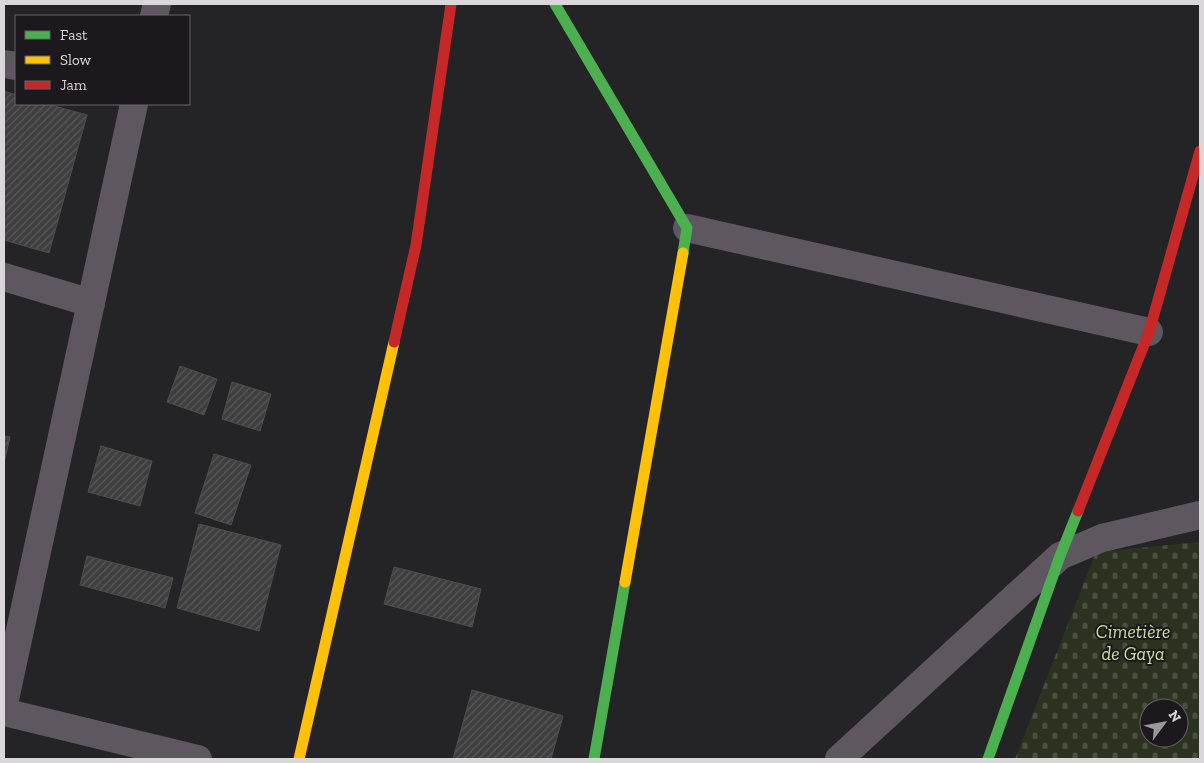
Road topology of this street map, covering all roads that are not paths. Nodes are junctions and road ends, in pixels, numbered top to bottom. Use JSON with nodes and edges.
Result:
{"nodes":[{"id":1,"x":451,"y":4,"type":"edge"},
{"id":2,"x":555,"y":4,"type":"edge"},
{"id":3,"x":134,"y":105,"type":"edge"},
{"id":4,"x":1200,"y":151,"type":"edge"},
{"id":5,"x":687,"y":228,"type":"junction"},
{"id":6,"x":4,"y":277,"type":"edge"},
{"id":7,"x":91,"y":304,"type":"junction"},
{"id":8,"x":1150,"y":332,"type":"junction"},
{"id":9,"x":1200,"y":515,"type":"edge"},
{"id":10,"x":1060,"y":556,"type":"junction"},
{"id":11,"x":4,"y":704,"type":"edge"},
{"id":12,"x":4,"y":712,"type":"edge"},
{"id":13,"x":198,"y":759,"type":"edge"},
{"id":14,"x":299,"y":759,"type":"edge"},
{"id":15,"x":594,"y":759,"type":"edge"},
{"id":16,"x":839,"y":759,"type":"edge"},
{"id":17,"x":988,"y":759,"type":"edge"}],
"edges":[{"from":1,"to":14,"type":"street"},
{"from":2,"to":5,"type":"street"},
{"from":3,"to":7,"type":"street"},
{"from":4,"to":8,"type":"street"},
{"from":5,"to":8,"type":"street"},
{"from":5,"to":15,"type":"street"},
{"from":6,"to":7,"type":"street"},
{"from":7,"to":11,"type":"street"},
{"from":8,"to":10,"type":"street"},
{"from":9,"to":10,"type":"street"},
{"from":10,"to":16,"type":"street"},
{"from":10,"to":17,"type":"street"},
{"from":12,"to":13,"type":"street"}]}
